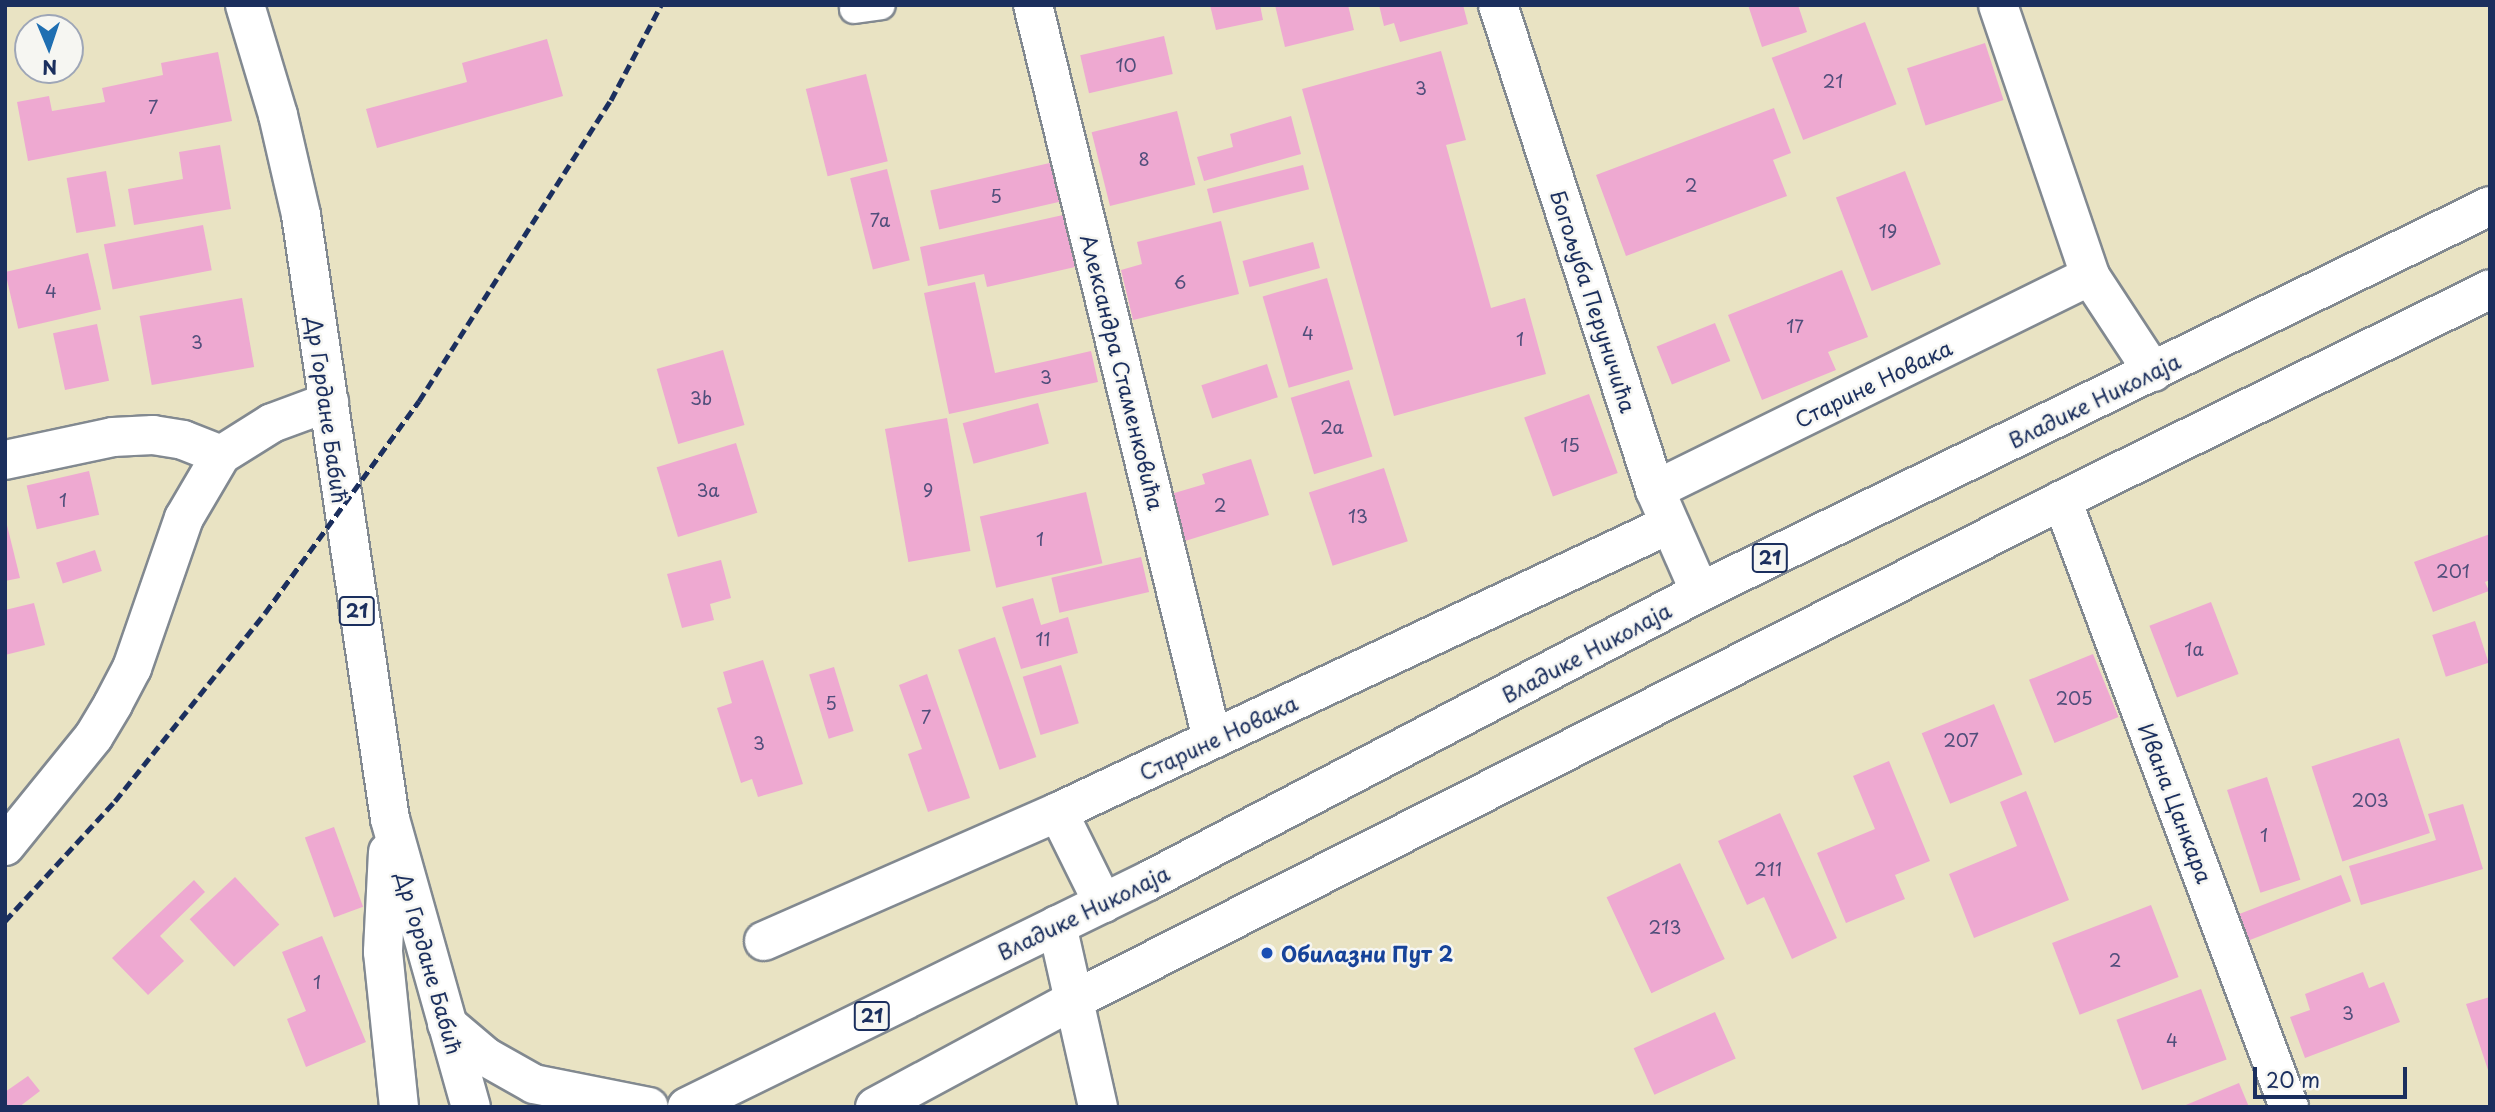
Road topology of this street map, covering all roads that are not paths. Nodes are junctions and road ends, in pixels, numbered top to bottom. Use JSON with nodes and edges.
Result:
{"nodes":[{"id":1,"x":245,"y":5,"type":"edge"},
{"id":2,"x":1033,"y":5,"type":"edge"},
{"id":3,"x":1498,"y":5,"type":"edge"},
{"id":4,"x":1998,"y":5,"type":"edge"},
{"id":5,"x":2490,"y":206,"type":"edge"},
{"id":6,"x":2090,"y":276,"type":"junction"},
{"id":7,"x":2490,"y":289,"type":"edge"},
{"id":8,"x":2153,"y":372,"type":"junction"},
{"id":9,"x":329,"y":402,"type":"junction"},
{"id":10,"x":221,"y":455,"type":"junction"},
{"id":11,"x":5,"y":460,"type":"edge"},
{"id":12,"x":2062,"y":500,"type":"junction"},
{"id":13,"x":1662,"y":507,"type":"junction"},
{"id":14,"x":1700,"y":592,"type":"junction"},
{"id":15,"x":1212,"y":739,"type":"junction"},
{"id":16,"x":1058,"y":813,"type":"junction"},
{"id":17,"x":390,"y":819,"type":"junction"},
{"id":18,"x":5,"y":846,"type":"edge"},
{"id":19,"x":1103,"y":903,"type":"junction"},
{"id":20,"x":1057,"y":925,"type":"junction"},
{"id":21,"x":764,"y":942,"type":"dead end"},
{"id":22,"x":1074,"y":1000,"type":"junction"},
{"id":23,"x":447,"y":1024,"type":"junction"},
{"id":24,"x":399,"y":1107,"type":"edge"},
{"id":25,"x":471,"y":1107,"type":"edge"},
{"id":26,"x":649,"y":1107,"type":"edge"},
{"id":27,"x":687,"y":1107,"type":"edge"},
{"id":28,"x":874,"y":1107,"type":"edge"},
{"id":29,"x":1098,"y":1107,"type":"edge"},
{"id":30,"x":2289,"y":1107,"type":"edge"}],
"edges":[{"from":1,"to":9,"type":"main road","name":"Др Гордане Бабић","number":"21"},
{"from":2,"to":15,"type":"main road","name":"Александра Стаменковића"},
{"from":3,"to":13,"type":"main road","name":"Богољуба Перуничића"},
{"from":4,"to":6,"type":"main road"},
{"from":5,"to":8,"type":"main road","name":"Владике Николаја","number":"21"},
{"from":6,"to":8,"type":"main road"},
{"from":6,"to":13,"type":"main road","name":"Старине Новака"},
{"from":7,"to":12,"type":"main road"},
{"from":8,"to":14,"type":"main road","name":"Владике Николаја","number":"21"},
{"from":9,"to":10,"type":"main road"},
{"from":9,"to":17,"type":"main road","name":"Др Гордане Бабић","number":"21"},
{"from":10,"to":11,"type":"main road"},
{"from":10,"to":18,"type":"main road"},
{"from":12,"to":22,"type":"main road"},
{"from":12,"to":30,"type":"main road","name":"Ивана Цанкара"},
{"from":13,"to":14,"type":"main road","name":"Богољуба Перуничића"},
{"from":13,"to":15,"type":"main road","name":"Старине Новака"},
{"from":14,"to":19,"type":"main road","name":"Владике Николаја","number":"21"},
{"from":15,"to":16,"type":"main road","name":"Старине Новака"},
{"from":16,"to":19,"type":"main road"},
{"from":16,"to":21,"type":"main road","name":"Старине Новака"},
{"from":17,"to":23,"type":"main road","name":"Др Гордане Бабић","number":"21"},
{"from":17,"to":24,"type":"main road","name":"Др Гордане Бабић","number":"21"},
{"from":19,"to":20,"type":"main road","name":"Владике Николаја","number":"21"},
{"from":20,"to":22,"type":"main road"},
{"from":20,"to":27,"type":"main road","name":"Владике Николаја","number":"21"},
{"from":22,"to":28,"type":"main road"},
{"from":22,"to":29,"type":"main road"},
{"from":23,"to":25,"type":"main road","name":"Др Гордане Бабић","number":"21"},
{"from":23,"to":26,"type":"main road"}]}
